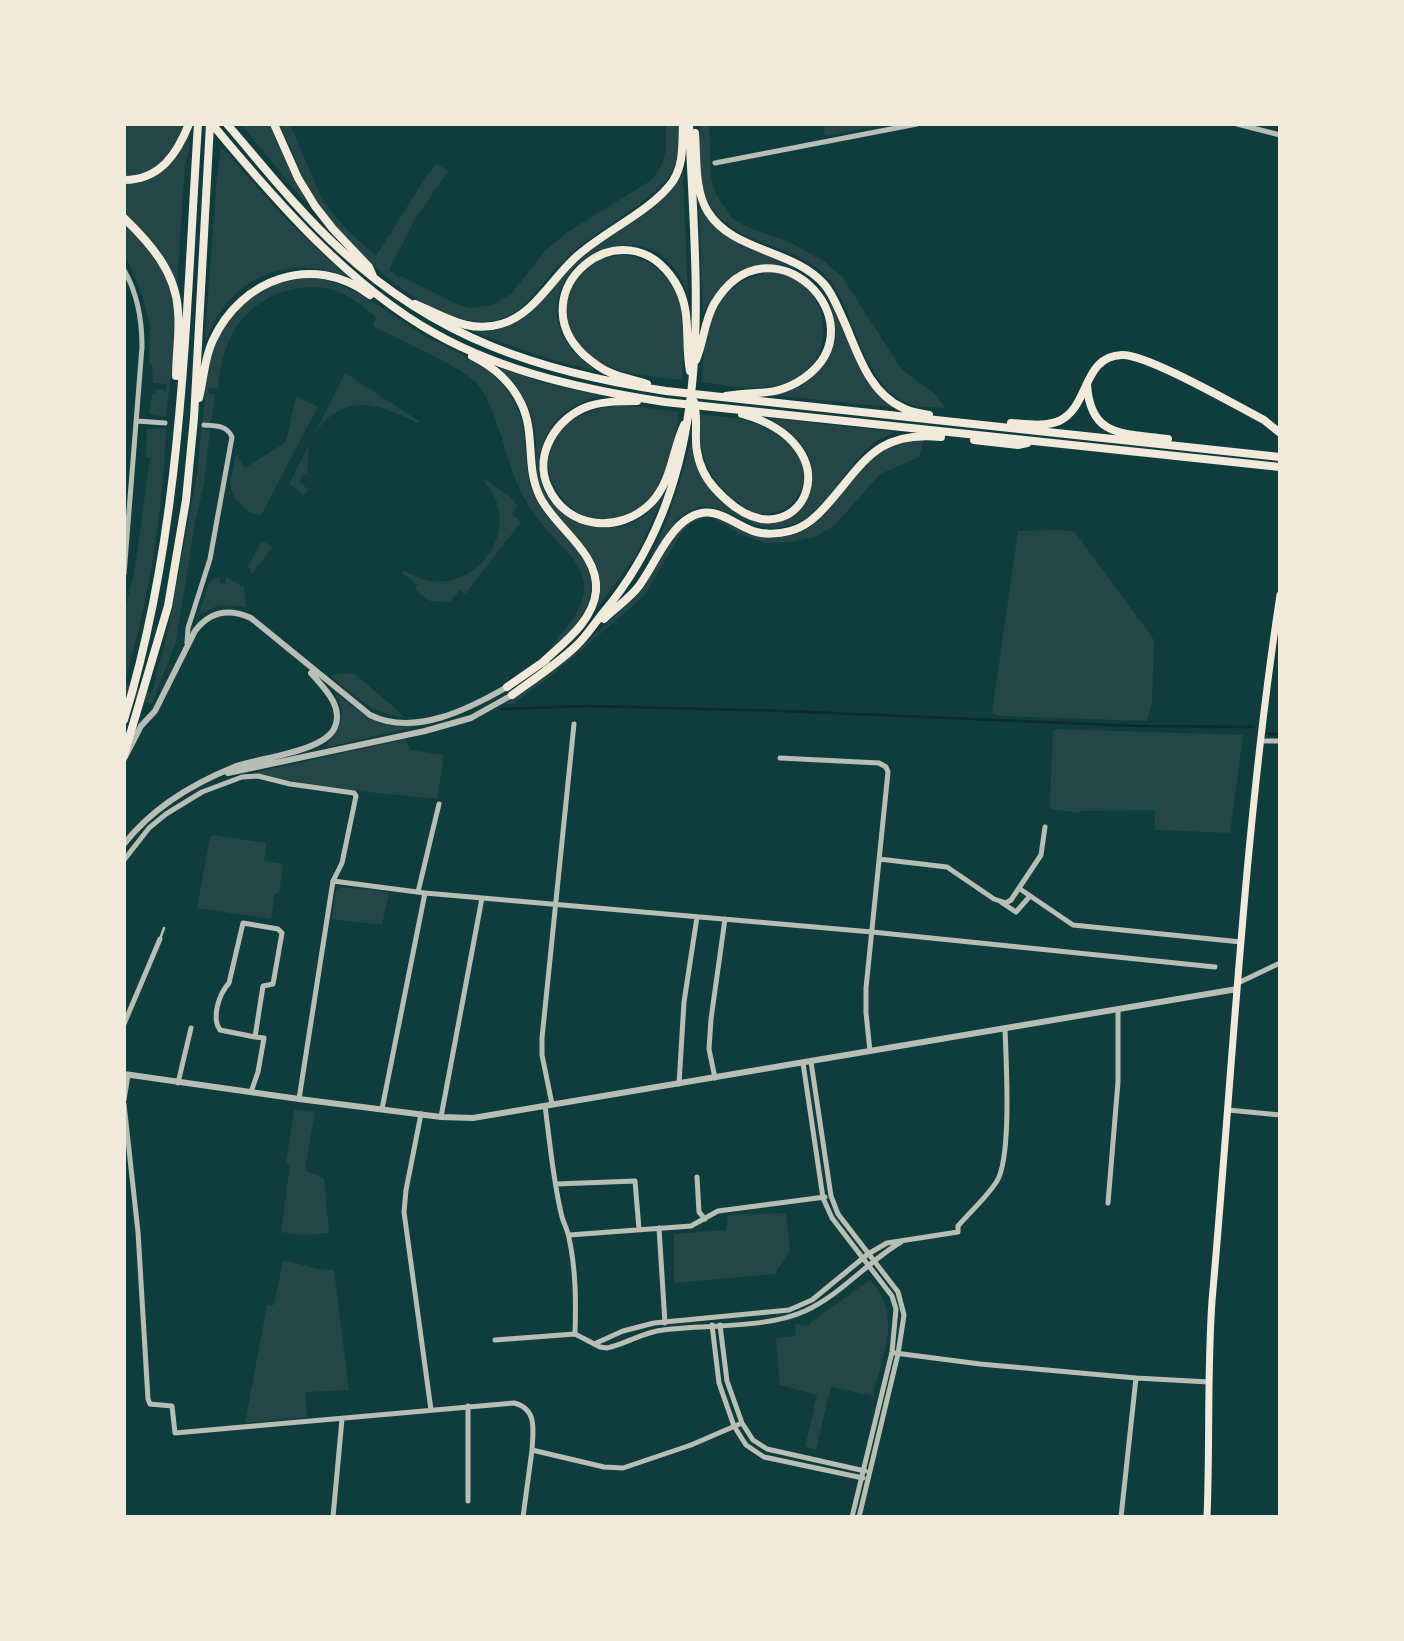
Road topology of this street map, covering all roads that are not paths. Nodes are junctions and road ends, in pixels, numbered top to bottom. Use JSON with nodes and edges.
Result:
{"nodes":[{"id":1,"x":189,"y":124,"type":"edge"},
{"id":2,"x":205,"y":124,"type":"edge"},
{"id":3,"x":211,"y":124,"type":"edge"},
{"id":4,"x":274,"y":124,"type":"edge"},
{"id":5,"x":683,"y":124,"type":"edge"},
{"id":6,"x":692,"y":124,"type":"edge"},
{"id":7,"x":917,"y":124,"type":"edge"},
{"id":8,"x":1237,"y":124,"type":"edge"},
{"id":9,"x":229,"y":126,"type":"edge"},
{"id":10,"x":197,"y":129,"type":"edge"},
{"id":11,"x":1280,"y":135,"type":"edge"},
{"id":12,"x":222,"y":136,"type":"junction"},
{"id":13,"x":715,"y":163,"type":"dead end"},
{"id":14,"x":124,"y":180,"type":"edge"},
{"id":15,"x":124,"y":218,"type":"edge"},
{"id":16,"x":124,"y":270,"type":"edge"},
{"id":17,"x":374,"y":279,"type":"junction"},
{"id":18,"x":395,"y":295,"type":"junction"},
{"id":19,"x":412,"y":319,"type":"junction"},
{"id":20,"x":437,"y":334,"type":"junction"},
{"id":21,"x":694,"y":367,"type":"junction"},
{"id":22,"x":1087,"y":381,"type":"junction"},
{"id":23,"x":692,"y":386,"type":"junction"},
{"id":24,"x":666,"y":391,"type":"junction"},
{"id":25,"x":717,"y":398,"type":"junction"},
{"id":26,"x":665,"y":402,"type":"junction"},
{"id":27,"x":715,"y":408,"type":"junction"},
{"id":28,"x":689,"y":414,"type":"junction"},
{"id":29,"x":194,"y":418,"type":"junction"},
{"id":30,"x":1264,"y":419,"type":"junction"},
{"id":31,"x":137,"y":421,"type":"junction"},
{"id":32,"x":958,"y":422,"type":"junction"},
{"id":33,"x":1280,"y":422,"type":"edge"},
{"id":34,"x":165,"y":423,"type":"dead end"},
{"id":35,"x":204,"y":425,"type":"dead end"},
{"id":36,"x":914,"y":433,"type":"junction"},
{"id":37,"x":1280,"y":433,"type":"edge"},
{"id":38,"x":1255,"y":454,"type":"junction"},
{"id":39,"x":1280,"y":457,"type":"edge"},
{"id":40,"x":1280,"y":467,"type":"edge"},
{"id":41,"x":174,"y":478,"type":"junction"},
{"id":42,"x":124,"y":574,"type":"edge"},
{"id":43,"x":1280,"y":595,"type":"edge"},
{"id":44,"x":595,"y":622,"type":"junction"},
{"id":45,"x":187,"y":643,"type":"junction"},
{"id":46,"x":577,"y":645,"type":"junction"},
{"id":47,"x":301,"y":661,"type":"junction"},
{"id":48,"x":542,"y":663,"type":"junction"},
{"id":49,"x":510,"y":691,"type":"junction"},
{"id":50,"x":124,"y":720,"type":"edge"},
{"id":51,"x":573,"y":724,"type":"dead end"},
{"id":52,"x":1261,"y":741,"type":"junction"},
{"id":53,"x":1280,"y":741,"type":"edge"},
{"id":54,"x":124,"y":757,"type":"edge"},
{"id":55,"x":780,"y":758,"type":"dead end"},
{"id":56,"x":216,"y":775,"type":"junction"},
{"id":57,"x":439,"y":804,"type":"dead end"},
{"id":58,"x":1045,"y":827,"type":"dead end"},
{"id":59,"x":124,"y":844,"type":"edge"},
{"id":60,"x":879,"y":859,"type":"junction"},
{"id":61,"x":124,"y":860,"type":"edge"},
{"id":62,"x":333,"y":881,"type":"junction"},
{"id":63,"x":1020,"y":889,"type":"junction"},
{"id":64,"x":422,"y":892,"type":"junction"},
{"id":65,"x":1030,"y":896,"type":"junction"},
{"id":66,"x":482,"y":898,"type":"junction"},
{"id":67,"x":1000,"y":902,"type":"junction"},
{"id":68,"x":556,"y":904,"type":"junction"},
{"id":69,"x":697,"y":917,"type":"junction"},
{"id":70,"x":725,"y":919,"type":"junction"},
{"id":71,"x":164,"y":928,"type":"dead end"},
{"id":72,"x":872,"y":932,"type":"junction"},
{"id":73,"x":160,"y":939,"type":"joint"},
{"id":74,"x":1241,"y":942,"type":"junction"},
{"id":75,"x":1280,"y":962,"type":"edge"},
{"id":76,"x":1215,"y":967,"type":"dead end"},
{"id":77,"x":1238,"y":986,"type":"junction"},
{"id":78,"x":1118,"y":1011,"type":"junction"},
{"id":79,"x":124,"y":1024,"type":"edge"},
{"id":80,"x":191,"y":1028,"type":"dead end"},
{"id":81,"x":1005,"y":1028,"type":"junction"},
{"id":82,"x":255,"y":1037,"type":"junction"},
{"id":83,"x":870,"y":1052,"type":"junction"},
{"id":84,"x":811,"y":1062,"type":"junction"},
{"id":85,"x":803,"y":1063,"type":"junction"},
{"id":86,"x":126,"y":1075,"type":"edge"},
{"id":87,"x":715,"y":1078,"type":"junction"},
{"id":88,"x":178,"y":1083,"type":"junction"},
{"id":89,"x":679,"y":1084,"type":"junction"},
{"id":90,"x":251,"y":1092,"type":"junction"},
{"id":91,"x":299,"y":1099,"type":"junction"},
{"id":92,"x":124,"y":1102,"type":"edge"},
{"id":93,"x":549,"y":1105,"type":"junction"},
{"id":94,"x":382,"y":1109,"type":"junction"},
{"id":95,"x":1228,"y":1110,"type":"junction"},
{"id":96,"x":421,"y":1114,"type":"junction"},
{"id":97,"x":1280,"y":1115,"type":"edge"},
{"id":98,"x":441,"y":1117,"type":"junction"},
{"id":99,"x":697,"y":1177,"type":"dead end"},
{"id":100,"x":556,"y":1184,"type":"junction"},
{"id":101,"x":831,"y":1196,"type":"junction"},
{"id":102,"x":823,"y":1198,"type":"junction"},
{"id":103,"x":1108,"y":1203,"type":"dead end"},
{"id":104,"x":705,"y":1219,"type":"junction"},
{"id":105,"x":659,"y":1228,"type":"junction"},
{"id":106,"x":639,"y":1229,"type":"junction"},
{"id":107,"x":569,"y":1235,"type":"junction"},
{"id":108,"x":906,"y":1239,"type":"junction"},
{"id":109,"x":868,"y":1254,"type":"junction"},
{"id":110,"x":862,"y":1259,"type":"junction"},
{"id":111,"x":873,"y":1261,"type":"junction"},
{"id":112,"x":868,"y":1267,"type":"junction"},
{"id":113,"x":720,"y":1318,"type":"junction"},
{"id":114,"x":711,"y":1319,"type":"junction"},
{"id":115,"x":664,"y":1322,"type":"junction"},
{"id":116,"x":712,"y":1326,"type":"junction"},
{"id":117,"x":720,"y":1326,"type":"junction"},
{"id":118,"x":666,"y":1329,"type":"junction"},
{"id":119,"x":575,"y":1334,"type":"junction"},
{"id":120,"x":495,"y":1340,"type":"dead end"},
{"id":121,"x":594,"y":1344,"type":"junction"},
{"id":122,"x":895,"y":1353,"type":"junction"},
{"id":123,"x":1136,"y":1378,"type":"junction"},
{"id":124,"x":1209,"y":1382,"type":"junction"},
{"id":125,"x":468,"y":1406,"type":"junction"},
{"id":126,"x":432,"y":1410,"type":"junction"},
{"id":127,"x":342,"y":1419,"type":"junction"},
{"id":128,"x":742,"y":1423,"type":"junction"},
{"id":129,"x":734,"y":1426,"type":"junction"},
{"id":130,"x":532,"y":1450,"type":"junction"},
{"id":131,"x":865,"y":1475,"type":"junction"},
{"id":132,"x":468,"y":1501,"type":"dead end"},
{"id":133,"x":333,"y":1517,"type":"edge"},
{"id":134,"x":523,"y":1517,"type":"edge"},
{"id":135,"x":852,"y":1517,"type":"edge"},
{"id":136,"x":859,"y":1517,"type":"edge"},
{"id":137,"x":1121,"y":1517,"type":"edge"},
{"id":138,"x":1207,"y":1517,"type":"edge"}],
"edges":[{"from":1,"to":14,"type":"highway"},
{"from":2,"to":12,"type":"highway"},
{"from":3,"to":12,"type":"highway"},
{"from":3,"to":29,"type":"highway"},
{"from":4,"to":17,"type":"highway"},
{"from":5,"to":18,"type":"highway"},
{"from":6,"to":21,"type":"highway"},
{"from":6,"to":32,"type":"highway"},
{"from":7,"to":13,"type":"street"},
{"from":8,"to":11,"type":"street"},
{"from":9,"to":17,"type":"highway"},
{"from":10,"to":41,"type":"highway"},
{"from":12,"to":19,"type":"highway"},
{"from":15,"to":41,"type":"highway"},
{"from":16,"to":31,"type":"street"},
{"from":17,"to":18,"type":"highway"},
{"from":18,"to":24,"type":"highway"},
{"from":19,"to":20,"type":"highway"},
{"from":19,"to":29,"type":"highway"},
{"from":20,"to":26,"type":"highway"},
{"from":20,"to":48,"type":"highway"},
{"from":21,"to":23,"type":"highway"},
{"from":21,"to":25,"type":"highway"},
{"from":22,"to":30,"type":"highway"},
{"from":22,"to":32,"type":"highway"},
{"from":22,"to":38,"type":"highway"},
{"from":23,"to":24,"type":"highway"},
{"from":23,"to":27,"type":"highway"},
{"from":23,"to":28,"type":"highway"},
{"from":24,"to":25,"type":"highway"},
{"from":25,"to":32,"type":"highway"},
{"from":26,"to":27,"type":"highway"},
{"from":26,"to":28,"type":"highway"},
{"from":27,"to":36,"type":"highway"},
{"from":28,"to":44,"type":"highway"},
{"from":29,"to":54,"type":"highway"},
{"from":30,"to":33,"type":"highway"},
{"from":30,"to":37,"type":"highway"},
{"from":31,"to":34,"type":"street"},
{"from":31,"to":42,"type":"street"},
{"from":32,"to":38,"type":"highway"},
{"from":35,"to":45,"type":"street"},
{"from":36,"to":40,"type":"highway"},
{"from":36,"to":46,"type":"highway"},
{"from":38,"to":39,"type":"highway"},
{"from":41,"to":50,"type":"highway"},
{"from":43,"to":52,"type":"main road"},
{"from":44,"to":46,"type":"highway"},
{"from":44,"to":48,"type":"highway"},
{"from":45,"to":47,"type":"street"},
{"from":45,"to":54,"type":"street"},
{"from":46,"to":49,"type":"highway"},
{"from":47,"to":49,"type":"street"},
{"from":47,"to":56,"type":"street"},
{"from":48,"to":49,"type":"highway"},
{"from":49,"to":56,"type":"street"},
{"from":51,"to":68,"type":"street"},
{"from":52,"to":53,"type":"street"},
{"from":52,"to":74,"type":"main road"},
{"from":55,"to":60,"type":"street"},
{"from":56,"to":59,"type":"street"},
{"from":57,"to":64,"type":"street"},
{"from":58,"to":63,"type":"street"},
{"from":60,"to":67,"type":"street"},
{"from":60,"to":72,"type":"street"},
{"from":61,"to":62,"type":"street"},
{"from":62,"to":64,"type":"street"},
{"from":62,"to":91,"type":"street"},
{"from":63,"to":65,"type":"street"},
{"from":63,"to":67,"type":"street"},
{"from":64,"to":66,"type":"street"},
{"from":64,"to":94,"type":"street"},
{"from":65,"to":67,"type":"street"},
{"from":65,"to":74,"type":"street"},
{"from":66,"to":68,"type":"street"},
{"from":66,"to":98,"type":"street"},
{"from":68,"to":69,"type":"street"},
{"from":68,"to":93,"type":"street"},
{"from":69,"to":70,"type":"street"},
{"from":69,"to":89,"type":"street"},
{"from":70,"to":72,"type":"street"},
{"from":70,"to":87,"type":"street"},
{"from":71,"to":73,"type":"lane"},
{"from":72,"to":76,"type":"street"},
{"from":72,"to":83,"type":"street"},
{"from":73,"to":79,"type":"street"},
{"from":74,"to":77,"type":"main road"},
{"from":75,"to":77,"type":"street"},
{"from":77,"to":78,"type":"street"},
{"from":77,"to":95,"type":"main road"},
{"from":78,"to":81,"type":"street"},
{"from":78,"to":103,"type":"street"},
{"from":80,"to":88,"type":"street"},
{"from":81,"to":83,"type":"street"},
{"from":81,"to":108,"type":"street"},
{"from":82,"to":82,"type":"street"},
{"from":82,"to":90,"type":"street"},
{"from":83,"to":84,"type":"street"},
{"from":84,"to":85,"type":"street"},
{"from":84,"to":101,"type":"street"},
{"from":85,"to":87,"type":"street"},
{"from":85,"to":102,"type":"street"},
{"from":86,"to":88,"type":"street"},
{"from":86,"to":92,"type":"street"},
{"from":87,"to":89,"type":"street"},
{"from":88,"to":90,"type":"street"},
{"from":89,"to":93,"type":"street"},
{"from":90,"to":91,"type":"street"},
{"from":91,"to":94,"type":"street"},
{"from":92,"to":127,"type":"street"},
{"from":93,"to":98,"type":"street"},
{"from":93,"to":100,"type":"street"},
{"from":94,"to":96,"type":"street"},
{"from":95,"to":97,"type":"street"},
{"from":95,"to":124,"type":"main road"},
{"from":96,"to":98,"type":"street"},
{"from":96,"to":126,"type":"street"},
{"from":99,"to":104,"type":"street"},
{"from":100,"to":106,"type":"street"},
{"from":100,"to":107,"type":"street"},
{"from":101,"to":102,"type":"street"},
{"from":101,"to":109,"type":"street"},
{"from":102,"to":104,"type":"street"},
{"from":102,"to":110,"type":"street"},
{"from":104,"to":105,"type":"street"},
{"from":105,"to":106,"type":"street"},
{"from":105,"to":115,"type":"street"},
{"from":106,"to":107,"type":"street"},
{"from":107,"to":119,"type":"street"},
{"from":108,"to":109,"type":"street"},
{"from":108,"to":111,"type":"street"},
{"from":109,"to":110,"type":"street"},
{"from":109,"to":111,"type":"street"},
{"from":110,"to":112,"type":"street"},
{"from":110,"to":113,"type":"street"},
{"from":111,"to":112,"type":"street"},
{"from":111,"to":122,"type":"street"},
{"from":112,"to":117,"type":"street"},
{"from":112,"to":122,"type":"street"},
{"from":113,"to":114,"type":"street"},
{"from":113,"to":117,"type":"street"},
{"from":114,"to":115,"type":"street"},
{"from":114,"to":116,"type":"street"},
{"from":115,"to":118,"type":"street"},
{"from":115,"to":121,"type":"street"},
{"from":116,"to":117,"type":"street"},
{"from":116,"to":118,"type":"street"},
{"from":116,"to":129,"type":"street"},
{"from":117,"to":128,"type":"street"},
{"from":118,"to":121,"type":"street"},
{"from":119,"to":120,"type":"street"},
{"from":119,"to":121,"type":"street"},
{"from":122,"to":123,"type":"street"},
{"from":122,"to":131,"type":"street"},
{"from":123,"to":124,"type":"street"},
{"from":123,"to":137,"type":"street"},
{"from":124,"to":138,"type":"main road"},
{"from":125,"to":126,"type":"street"},
{"from":125,"to":130,"type":"street"},
{"from":125,"to":132,"type":"street"},
{"from":126,"to":127,"type":"street"},
{"from":127,"to":133,"type":"street"},
{"from":128,"to":129,"type":"street"},
{"from":128,"to":131,"type":"street"},
{"from":129,"to":130,"type":"street"},
{"from":129,"to":131,"type":"street"},
{"from":130,"to":134,"type":"street"},
{"from":131,"to":135,"type":"street"},
{"from":131,"to":136,"type":"street"}]}
